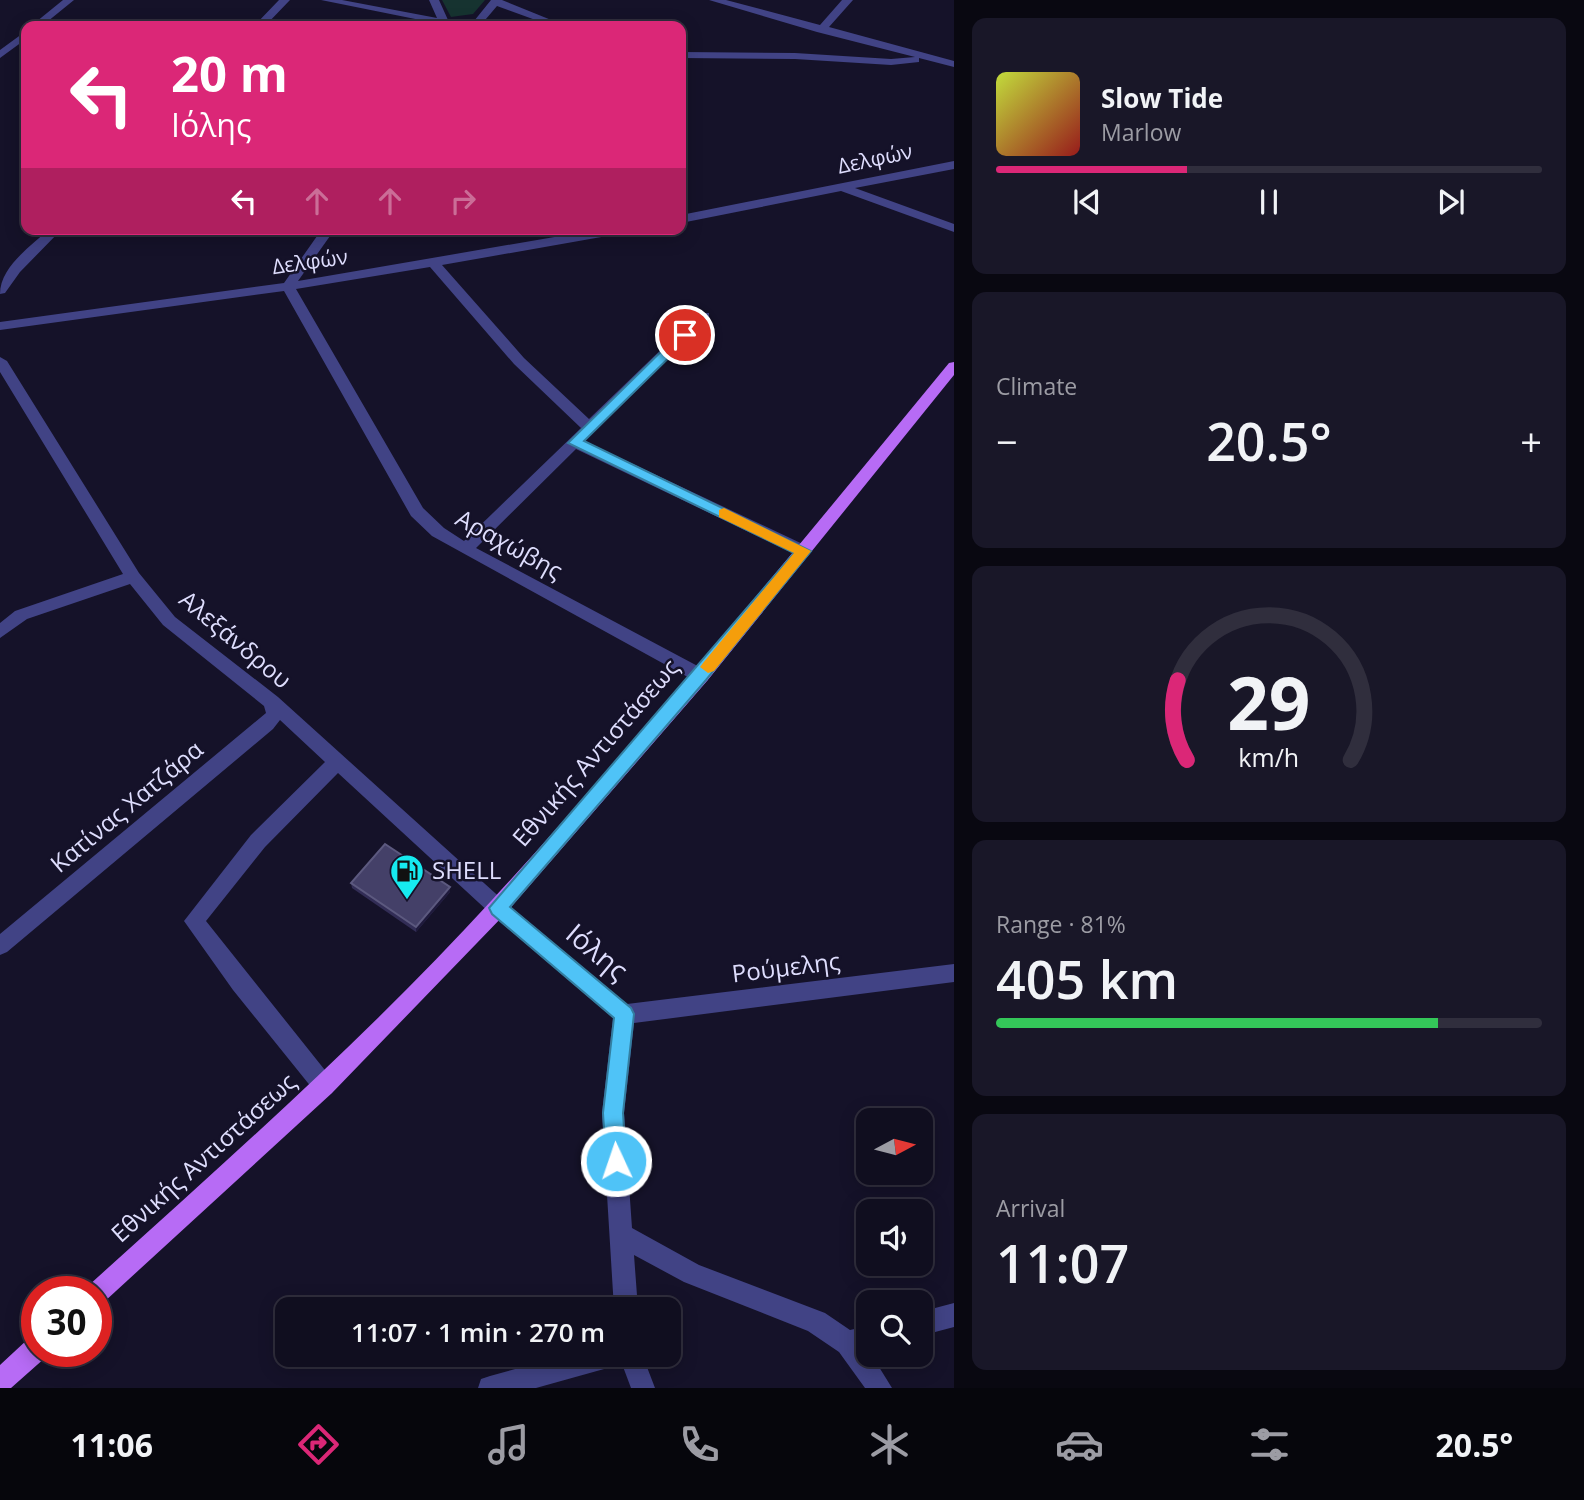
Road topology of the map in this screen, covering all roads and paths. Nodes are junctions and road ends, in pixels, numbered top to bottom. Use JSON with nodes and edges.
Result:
{"nodes":[{"id":1,"x":69,"y":0,"type":"edge"},
{"id":2,"x":285,"y":0,"type":"edge"},
{"id":3,"x":326,"y":0,"type":"edge"},
{"id":4,"x":433,"y":0,"type":"edge"},
{"id":5,"x":848,"y":0,"type":"edge"},
{"id":6,"x":496,"y":1,"type":"edge"},
{"id":7,"x":720,"y":1,"type":"edge"},
{"id":8,"x":42,"y":21,"type":"edge"},
{"id":9,"x":264,"y":21,"type":"edge"},
{"id":10,"x":439,"y":21,"type":"edge"},
{"id":11,"x":444,"y":21,"type":"edge"},
{"id":12,"x":479,"y":21,"type":"edge"},
{"id":13,"x":548,"y":21,"type":"edge"},
{"id":14,"x":825,"y":26,"type":"junction"},
{"id":15,"x":21,"y":38,"type":"edge"},
{"id":16,"x":0,"y":55,"type":"edge"},
{"id":17,"x":686,"y":55,"type":"edge"},
{"id":18,"x":954,"y":55,"type":"edge"},
{"id":19,"x":926,"y":58,"type":"junction"},
{"id":20,"x":954,"y":65,"type":"edge"},
{"id":21,"x":954,"y":155,"type":"edge"},
{"id":22,"x":954,"y":165,"type":"edge"},
{"id":23,"x":915,"y":172,"type":"junction"},
{"id":24,"x":842,"y":188,"type":"junction"},
{"id":25,"x":686,"y":218,"type":"edge"},
{"id":26,"x":954,"y":228,"type":"edge"},
{"id":27,"x":49,"y":235,"type":"edge"},
{"id":28,"x":325,"y":235,"type":"edge"},
{"id":29,"x":590,"y":235,"type":"edge"},
{"id":30,"x":434,"y":263,"type":"junction"},
{"id":31,"x":288,"y":286,"type":"junction"},
{"id":32,"x":0,"y":290,"type":"edge"},
{"id":33,"x":704,"y":316,"type":"dead end"},
{"id":34,"x":0,"y":326,"type":"edge"},
{"id":35,"x":0,"y":360,"type":"edge"},
{"id":36,"x":954,"y":366,"type":"edge"},
{"id":37,"x":590,"y":428,"type":"junction"},
{"id":38,"x":575,"y":443,"type":"junction"},
{"id":39,"x":465,"y":549,"type":"junction"},
{"id":40,"x":803,"y":551,"type":"junction"},
{"id":41,"x":133,"y":577,"type":"junction"},
{"id":42,"x":21,"y":615,"type":"junction"},
{"id":43,"x":0,"y":616,"type":"edge"},
{"id":44,"x":0,"y":632,"type":"edge"},
{"id":45,"x":701,"y":676,"type":"junction"},
{"id":46,"x":272,"y":702,"type":"junction"},
{"id":47,"x":338,"y":761,"type":"junction"},
{"id":48,"x":498,"y":908,"type":"junction"},
{"id":49,"x":0,"y":946,"type":"edge"},
{"id":50,"x":954,"y":973,"type":"edge"},
{"id":51,"x":624,"y":1014,"type":"junction"},
{"id":52,"x":324,"y":1086,"type":"junction"},
{"id":53,"x":620,"y":1234,"type":"junction"},
{"id":54,"x":112,"y":1279,"type":"edge"},
{"id":55,"x":625,"y":1297,"type":"edge"},
{"id":56,"x":954,"y":1315,"type":"edge"},
{"id":57,"x":933,"y":1321,"type":"edge"},
{"id":58,"x":856,"y":1339,"type":"edge"},
{"id":59,"x":21,"y":1364,"type":"edge"},
{"id":60,"x":567,"y":1367,"type":"edge"},
{"id":61,"x":635,"y":1367,"type":"edge"},
{"id":62,"x":870,"y":1367,"type":"edge"},
{"id":63,"x":3,"y":1383,"type":"edge"},
{"id":64,"x":490,"y":1388,"type":"edge"},
{"id":65,"x":643,"y":1388,"type":"edge"},
{"id":66,"x":880,"y":1388,"type":"edge"}],
"edges":[{"from":1,"to":8,"type":"street"},
{"from":2,"to":9,"type":"street"},
{"from":3,"to":10,"type":"street"},
{"from":4,"to":11,"type":"street"},
{"from":5,"to":14,"type":"street"},
{"from":6,"to":12,"type":"street"},
{"from":6,"to":13,"type":"street"},
{"from":7,"to":14,"type":"street"},
{"from":14,"to":18,"type":"street"},
{"from":14,"to":19,"type":"street"},
{"from":15,"to":16,"type":"street"},
{"from":17,"to":19,"type":"street"},
{"from":19,"to":20,"type":"street"},
{"from":21,"to":23,"type":"street"},
{"from":22,"to":23,"type":"street","name":"Δελφών"},
{"from":23,"to":24,"type":"street","name":"Δελφών"},
{"from":24,"to":25,"type":"street","name":"Δελφών"},
{"from":24,"to":26,"type":"street"},
{"from":27,"to":32,"type":"street"},
{"from":28,"to":31,"type":"street"},
{"from":29,"to":30,"type":"street","name":"Δελφών"},
{"from":30,"to":31,"type":"street","name":"Δελφών"},
{"from":30,"to":37,"type":"street"},
{"from":31,"to":34,"type":"street","name":"Δελφών"},
{"from":31,"to":39,"type":"street","name":"Αραχώβης"},
{"from":33,"to":37,"type":"street"},
{"from":35,"to":41,"type":"street","name":"Αλεξάνδρου"},
{"from":36,"to":40,"type":"main road","name":"Εθνικής Αντιστάσεως"},
{"from":37,"to":38,"type":"street"},
{"from":38,"to":39,"type":"street"},
{"from":38,"to":40,"type":"street"},
{"from":39,"to":45,"type":"street","name":"Αραχώβης"},
{"from":40,"to":45,"type":"main road","name":"Εθνικής Αντιστάσεως"},
{"from":41,"to":42,"type":"street"},
{"from":41,"to":46,"type":"street","name":"Αλεξάνδρου"},
{"from":42,"to":43,"type":"street"},
{"from":42,"to":44,"type":"street"},
{"from":45,"to":48,"type":"main road","name":"Εθνικής Αντιστάσεως"},
{"from":46,"to":47,"type":"street","name":"Αλεξάνδρου"},
{"from":46,"to":49,"type":"street","name":"Κατίνας Χατζάρα"},
{"from":47,"to":48,"type":"street","name":"Αλεξάνδρου"},
{"from":47,"to":52,"type":"street"},
{"from":48,"to":51,"type":"street","name":"Ιόλης"},
{"from":48,"to":52,"type":"main road","name":"Εθνικής Αντιστάσεως"},
{"from":50,"to":51,"type":"street","name":"Ρούμελης"},
{"from":51,"to":53,"type":"street","name":"Ιόλης"},
{"from":52,"to":54,"type":"main road","name":"Εθνικής Αντιστάσεως"},
{"from":53,"to":55,"type":"street","name":"Ιόλης"},
{"from":53,"to":58,"type":"street"},
{"from":56,"to":57,"type":"street"},
{"from":59,"to":63,"type":"main road"},
{"from":60,"to":64,"type":"street"},
{"from":61,"to":65,"type":"street"},
{"from":62,"to":66,"type":"street"}]}
